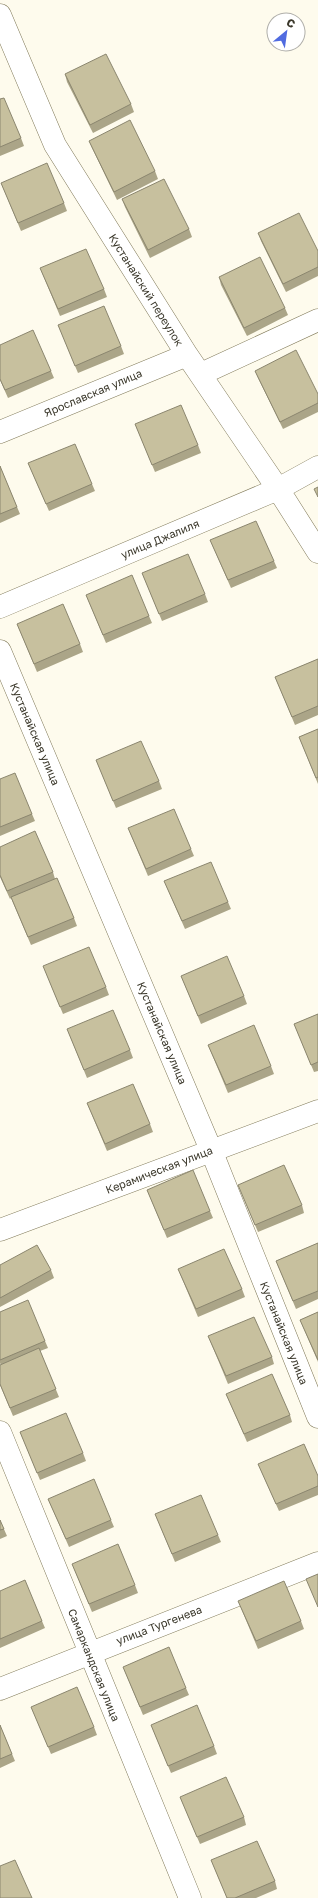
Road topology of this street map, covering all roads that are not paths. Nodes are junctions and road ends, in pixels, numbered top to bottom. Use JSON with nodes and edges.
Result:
{"nodes":[{"id":1,"x":0,"y":15,"type":"edge"},
{"id":2,"x":318,"y":320,"type":"edge"},
{"id":3,"x":187,"y":355,"type":"junction"},
{"id":4,"x":201,"y":374,"type":"junction"},
{"id":5,"x":0,"y":432,"type":"edge"},
{"id":6,"x":318,"y":467,"type":"edge"},
{"id":7,"x":278,"y":489,"type":"junction"},
{"id":8,"x":318,"y":552,"type":"edge"},
{"id":9,"x":0,"y":607,"type":"edge"},
{"id":10,"x":0,"y":651,"type":"edge"},
{"id":11,"x":318,"y":1111,"type":"edge"},
{"id":12,"x":211,"y":1150,"type":"junction"},
{"id":13,"x":0,"y":1230,"type":"edge"},
{"id":14,"x":318,"y":1417,"type":"edge"},
{"id":15,"x":0,"y":1432,"type":"edge"},
{"id":16,"x":318,"y":1563,"type":"edge"},
{"id":17,"x":89,"y":1652,"type":"junction"},
{"id":18,"x":0,"y":1689,"type":"edge"},
{"id":19,"x":190,"y":1898,"type":"edge"}],
"edges":[{"from":1,"to":3,"type":"street","name":"Кустанайский переулок"},
{"from":2,"to":4,"type":"street"},
{"from":3,"to":4,"type":"street","name":"Кустанайский переулок"},
{"from":3,"to":5,"type":"street","name":"Ярославская улица"},
{"from":4,"to":7,"type":"street","name":"Кустанайский переулок"},
{"from":6,"to":7,"type":"street","name":"улица Джалиля"},
{"from":7,"to":8,"type":"street","name":"Кустанайский переулок"},
{"from":7,"to":9,"type":"street","name":"улица Джалиля"},
{"from":10,"to":12,"type":"street","name":"Кустанайская улица"},
{"from":11,"to":12,"type":"street","name":"Керамическая улица"},
{"from":12,"to":13,"type":"street","name":"Керамическая улица"},
{"from":12,"to":14,"type":"street","name":"Кустанайская улица"},
{"from":15,"to":17,"type":"street","name":"Самаркандская улица"},
{"from":16,"to":17,"type":"street","name":"улица Тургенева"},
{"from":17,"to":18,"type":"street","name":"улица Тургенева"},
{"from":17,"to":19,"type":"street","name":"Самаркандская улица"}]}
